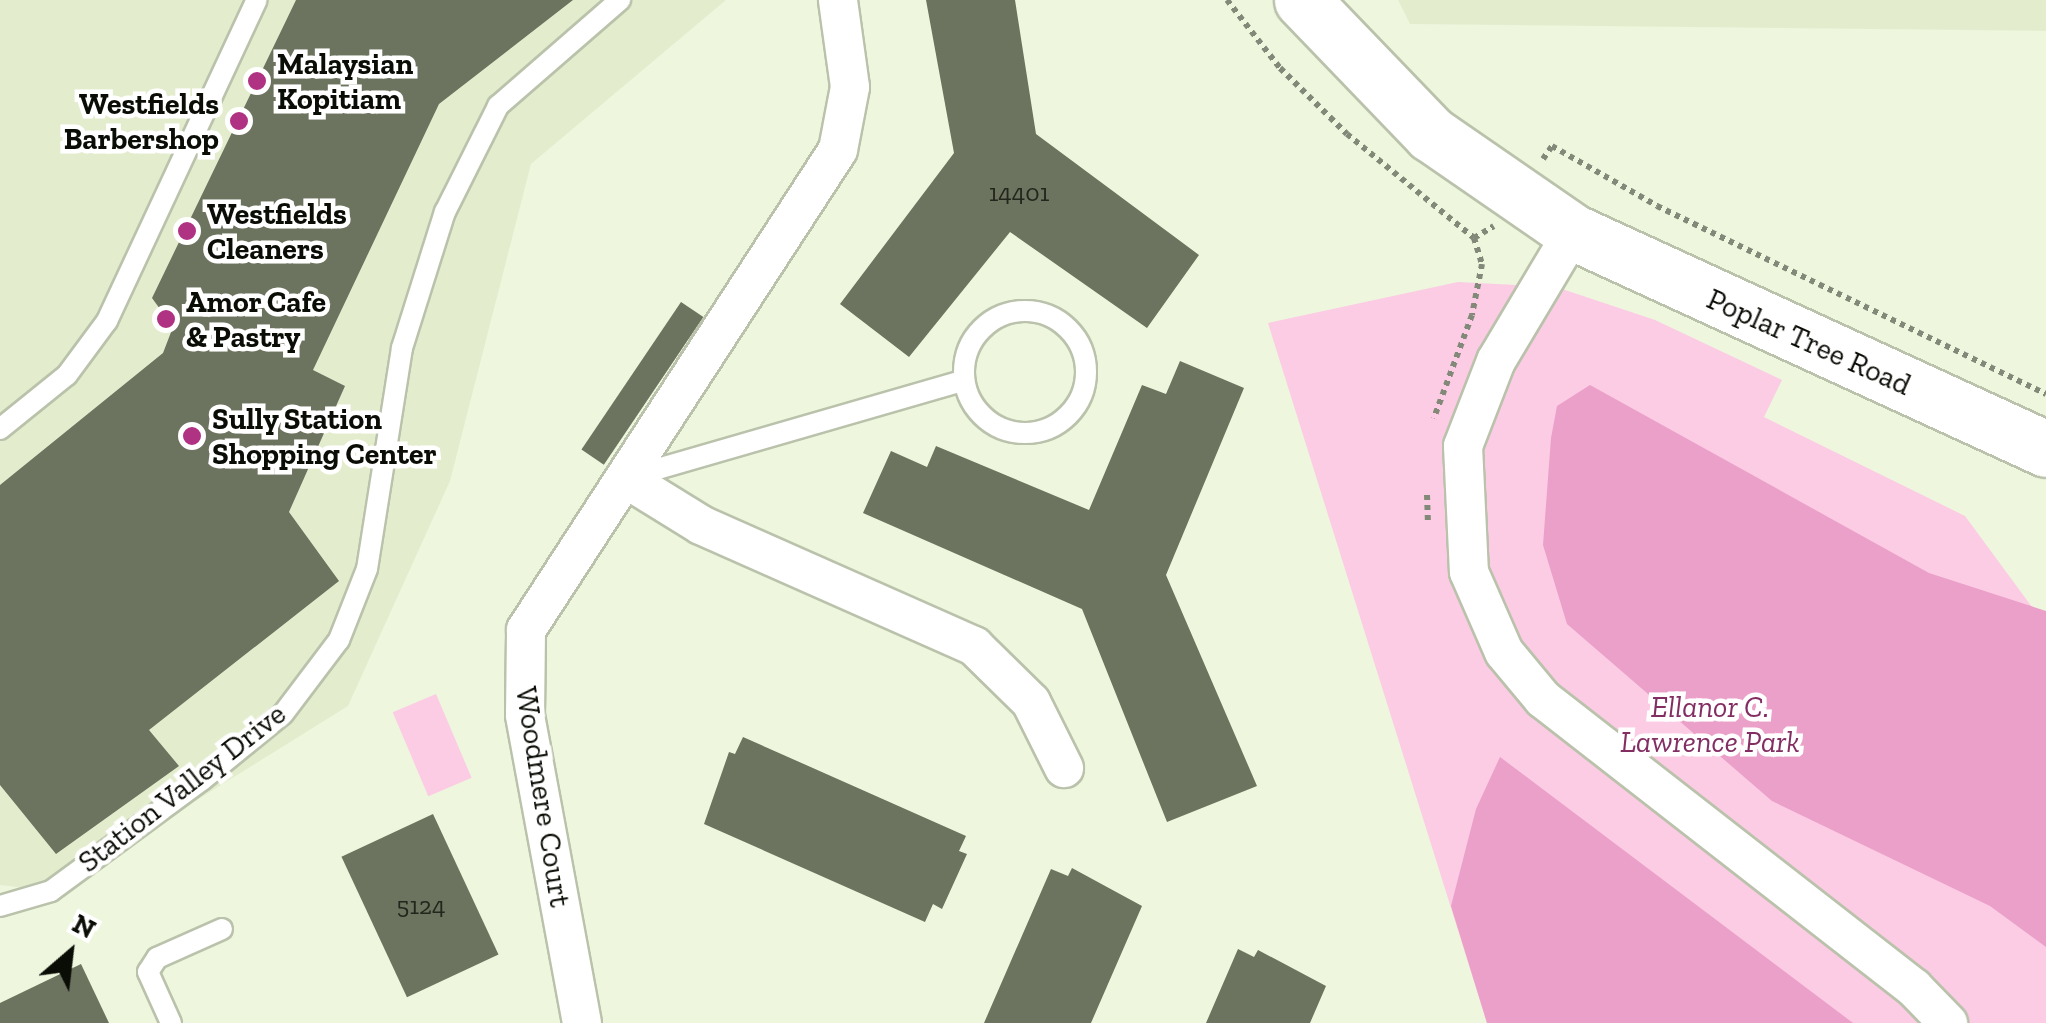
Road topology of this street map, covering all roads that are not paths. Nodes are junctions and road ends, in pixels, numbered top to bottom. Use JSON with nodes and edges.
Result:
{"nodes":[{"id":1,"x":257,"y":0,"type":"edge"},
{"id":2,"x":620,"y":0,"type":"edge"},
{"id":3,"x":838,"y":0,"type":"edge"},
{"id":4,"x":1302,"y":0,"type":"edge"},
{"id":5,"x":1573,"y":232,"type":"junction"},
{"id":6,"x":963,"y":381,"type":"junction"},
{"id":7,"x":0,"y":429,"type":"edge"},
{"id":8,"x":2046,"y":449,"type":"edge"},
{"id":9,"x":624,"y":478,"type":"junction"},
{"id":10,"x":1064,"y":768,"type":"dead end"},
{"id":11,"x":0,"y":906,"type":"edge"},
{"id":12,"x":222,"y":929,"type":"dead end"},
{"id":13,"x":171,"y":1023,"type":"edge"},
{"id":14,"x":582,"y":1023,"type":"edge"},
{"id":15,"x":1948,"y":1023,"type":"edge"}],
"edges":[{"from":1,"to":7,"type":"lane"},
{"from":2,"to":11,"type":"lane","name":"Station Valley Drive"},
{"from":3,"to":9,"type":"street","name":"Woodmere Court"},
{"from":4,"to":5,"type":"main road","name":"Poplar Tree Road"},
{"from":5,"to":8,"type":"main road","name":"Poplar Tree Road"},
{"from":5,"to":15,"type":"street"},
{"from":6,"to":6,"type":"lane"},
{"from":6,"to":9,"type":"lane"},
{"from":9,"to":10,"type":"street"},
{"from":9,"to":14,"type":"street","name":"Woodmere Court"},
{"from":12,"to":13,"type":"lane"}]}
